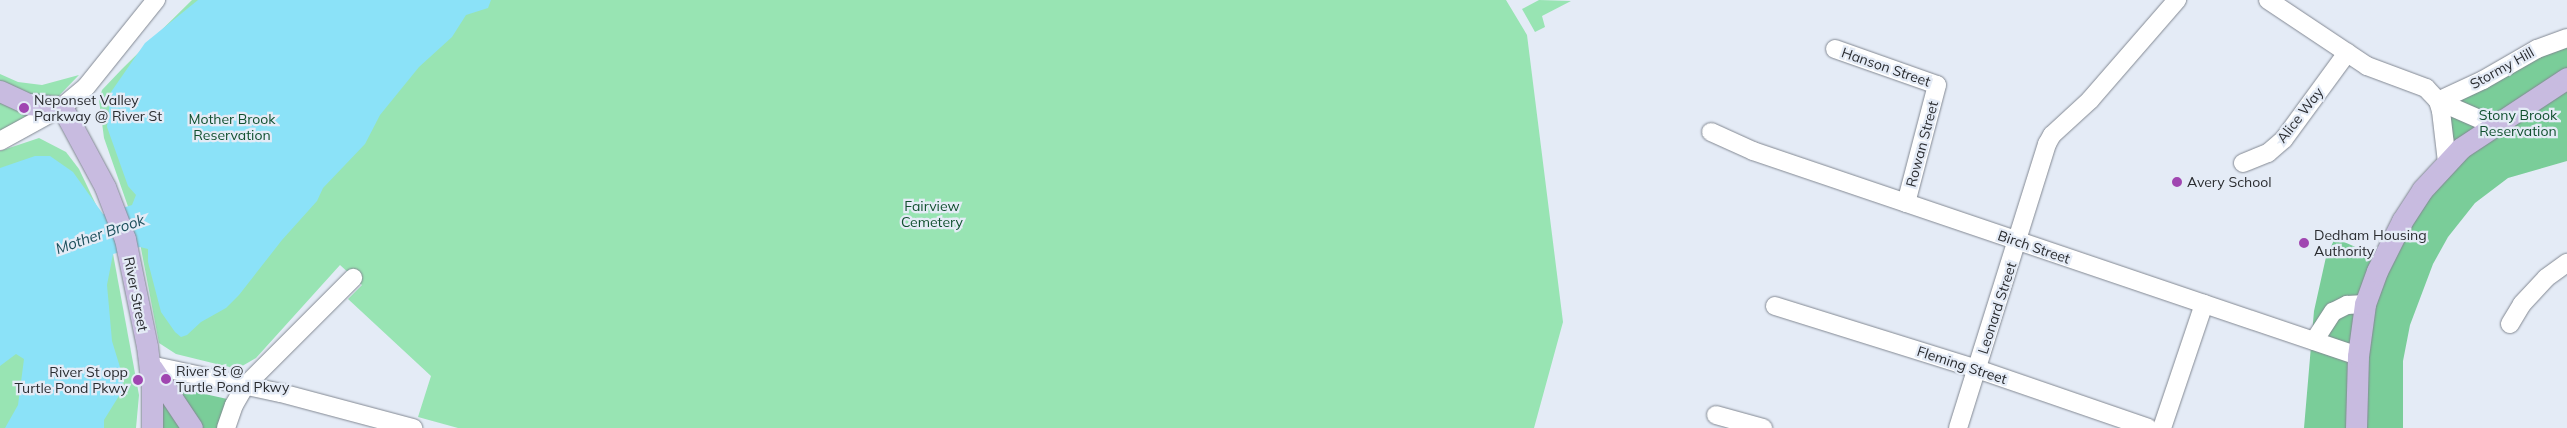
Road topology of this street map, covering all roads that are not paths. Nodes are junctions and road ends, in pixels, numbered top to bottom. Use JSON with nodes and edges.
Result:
{"nodes":[{"id":1,"x":156,"y":0,"type":"edge"},
{"id":2,"x":2177,"y":0,"type":"edge"},
{"id":3,"x":2268,"y":0,"type":"edge"},
{"id":4,"x":2567,"y":38,"type":"edge"},
{"id":5,"x":1835,"y":49,"type":"dead end"},
{"id":6,"x":2347,"y":53,"type":"junction"},
{"id":7,"x":2567,"y":78,"type":"edge"},
{"id":8,"x":1937,"y":85,"type":"joint"},
{"id":9,"x":0,"y":91,"type":"edge"},
{"id":10,"x":2438,"y":101,"type":"junction"},
{"id":11,"x":62,"y":107,"type":"junction"},
{"id":12,"x":2493,"y":125,"type":"junction"},
{"id":13,"x":1711,"y":132,"type":"dead end"},
{"id":14,"x":0,"y":141,"type":"edge"},
{"id":15,"x":2447,"y":162,"type":"junction"},
{"id":16,"x":2243,"y":163,"type":"dead end"},
{"id":17,"x":1906,"y":203,"type":"junction"},
{"id":18,"x":2018,"y":242,"type":"junction"},
{"id":19,"x":2567,"y":263,"type":"edge"},
{"id":20,"x":354,"y":278,"type":"dead end"},
{"id":21,"x":2204,"y":304,"type":"junction"},
{"id":22,"x":2365,"y":304,"type":"junction"},
{"id":23,"x":1775,"y":306,"type":"dead end"},
{"id":24,"x":2510,"y":324,"type":"dead end"},
{"id":25,"x":2314,"y":341,"type":"junction"},
{"id":26,"x":2358,"y":356,"type":"junction"},
{"id":27,"x":150,"y":365,"type":"junction"},
{"id":28,"x":1977,"y":369,"type":"junction"},
{"id":29,"x":245,"y":386,"type":"junction"},
{"id":30,"x":1716,"y":414,"type":"dead end"},
{"id":31,"x":153,"y":418,"type":"edge"},
{"id":32,"x":187,"y":428,"type":"edge"},
{"id":33,"x":192,"y":428,"type":"edge"},
{"id":34,"x":226,"y":428,"type":"edge"},
{"id":35,"x":414,"y":428,"type":"edge"},
{"id":36,"x":1763,"y":428,"type":"edge"},
{"id":37,"x":1958,"y":428,"type":"edge"},
{"id":38,"x":2148,"y":428,"type":"edge"},
{"id":39,"x":2162,"y":428,"type":"edge"},
{"id":40,"x":2356,"y":428,"type":"edge"}],
"edges":[{"from":1,"to":11,"type":"street"},
{"from":2,"to":18,"type":"street","name":"Leonard Street"},
{"from":3,"to":6,"type":"street"},
{"from":4,"to":10,"type":"street","name":"Stormy Hill"},
{"from":5,"to":8,"type":"street","name":"Hanson Street"},
{"from":6,"to":10,"type":"street"},
{"from":6,"to":16,"type":"street","name":"Alice Way"},
{"from":7,"to":12,"type":"main road"},
{"from":8,"to":17,"type":"street","name":"Rowan Street"},
{"from":9,"to":11,"type":"main road"},
{"from":10,"to":12,"type":"street"},
{"from":10,"to":15,"type":"street"},
{"from":11,"to":14,"type":"street"},
{"from":11,"to":27,"type":"main road","name":"River Street"},
{"from":12,"to":15,"type":"main road"},
{"from":13,"to":17,"type":"street","name":"Birch Street"},
{"from":15,"to":22,"type":"main road"},
{"from":17,"to":18,"type":"street","name":"Birch Street"},
{"from":18,"to":21,"type":"street","name":"Birch Street"},
{"from":18,"to":28,"type":"street","name":"Leonard Street"},
{"from":19,"to":24,"type":"street"},
{"from":20,"to":29,"type":"street"},
{"from":21,"to":25,"type":"street","name":"Birch Street"},
{"from":21,"to":39,"type":"street"},
{"from":22,"to":25,"type":"street"},
{"from":22,"to":26,"type":"main road"},
{"from":23,"to":28,"type":"street","name":"Fleming Street"},
{"from":25,"to":26,"type":"street","name":"Birch Street"},
{"from":26,"to":40,"type":"main road"},
{"from":27,"to":29,"type":"street"},
{"from":27,"to":31,"type":"main road","name":"River Street"},
{"from":27,"to":33,"type":"main road"},
{"from":28,"to":37,"type":"street","name":"Leonard Street"},
{"from":28,"to":38,"type":"street","name":"Fleming Street"},
{"from":29,"to":34,"type":"street"},
{"from":29,"to":35,"type":"street"},
{"from":30,"to":36,"type":"street"},
{"from":31,"to":32,"type":"main road"}]}
